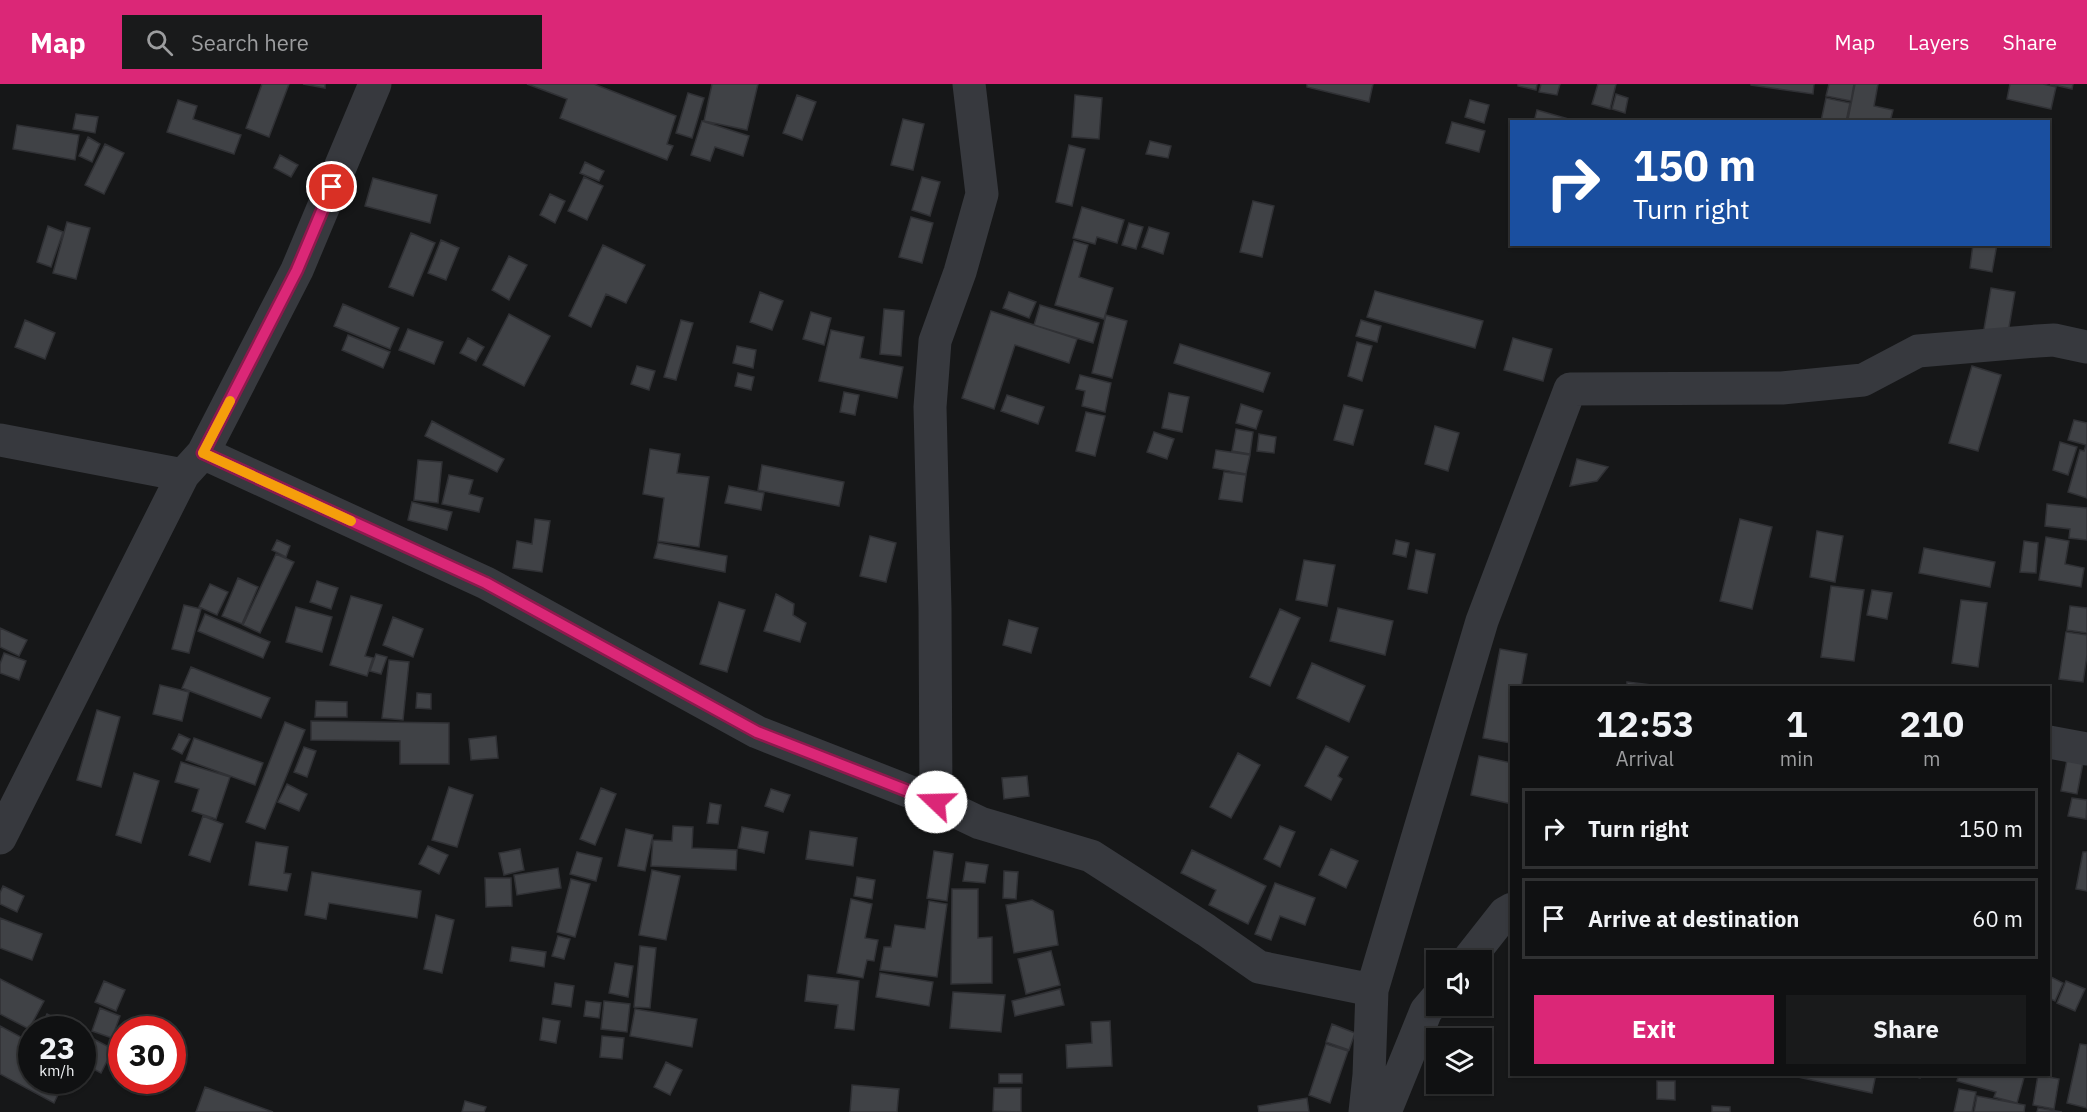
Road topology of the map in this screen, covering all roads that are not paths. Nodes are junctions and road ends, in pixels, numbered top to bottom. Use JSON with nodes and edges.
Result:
{"nodes":[{"id":1,"x":375,"y":84,"type":"edge"},
{"id":2,"x":969,"y":84,"type":"edge"},
{"id":3,"x":2087,"y":347,"type":"edge"},
{"id":4,"x":0,"y":440,"type":"edge"},
{"id":5,"x":193,"y":464,"type":"junction"},
{"id":6,"x":2050,"y":742,"type":"edge"},
{"id":7,"x":2087,"y":749,"type":"edge"},
{"id":8,"x":936,"y":802,"type":"junction"},
{"id":9,"x":0,"y":838,"type":"edge"},
{"id":10,"x":1510,"y":910,"type":"edge"},
{"id":11,"x":1476,"y":950,"type":"edge"},
{"id":12,"x":1372,"y":990,"type":"junction"},
{"id":13,"x":1426,"y":1011,"type":"edge"},
{"id":14,"x":1365,"y":1112,"type":"edge"},
{"id":15,"x":1385,"y":1112,"type":"edge"}],
"edges":[{"from":1,"to":5,"type":"street"},
{"from":2,"to":8,"type":"street"},
{"from":3,"to":12,"type":"street"},
{"from":4,"to":5,"type":"street"},
{"from":5,"to":8,"type":"street"},
{"from":5,"to":9,"type":"street"},
{"from":6,"to":7,"type":"street"},
{"from":8,"to":12,"type":"street"},
{"from":10,"to":11,"type":"street"},
{"from":12,"to":14,"type":"street"},
{"from":13,"to":15,"type":"street"}]}
